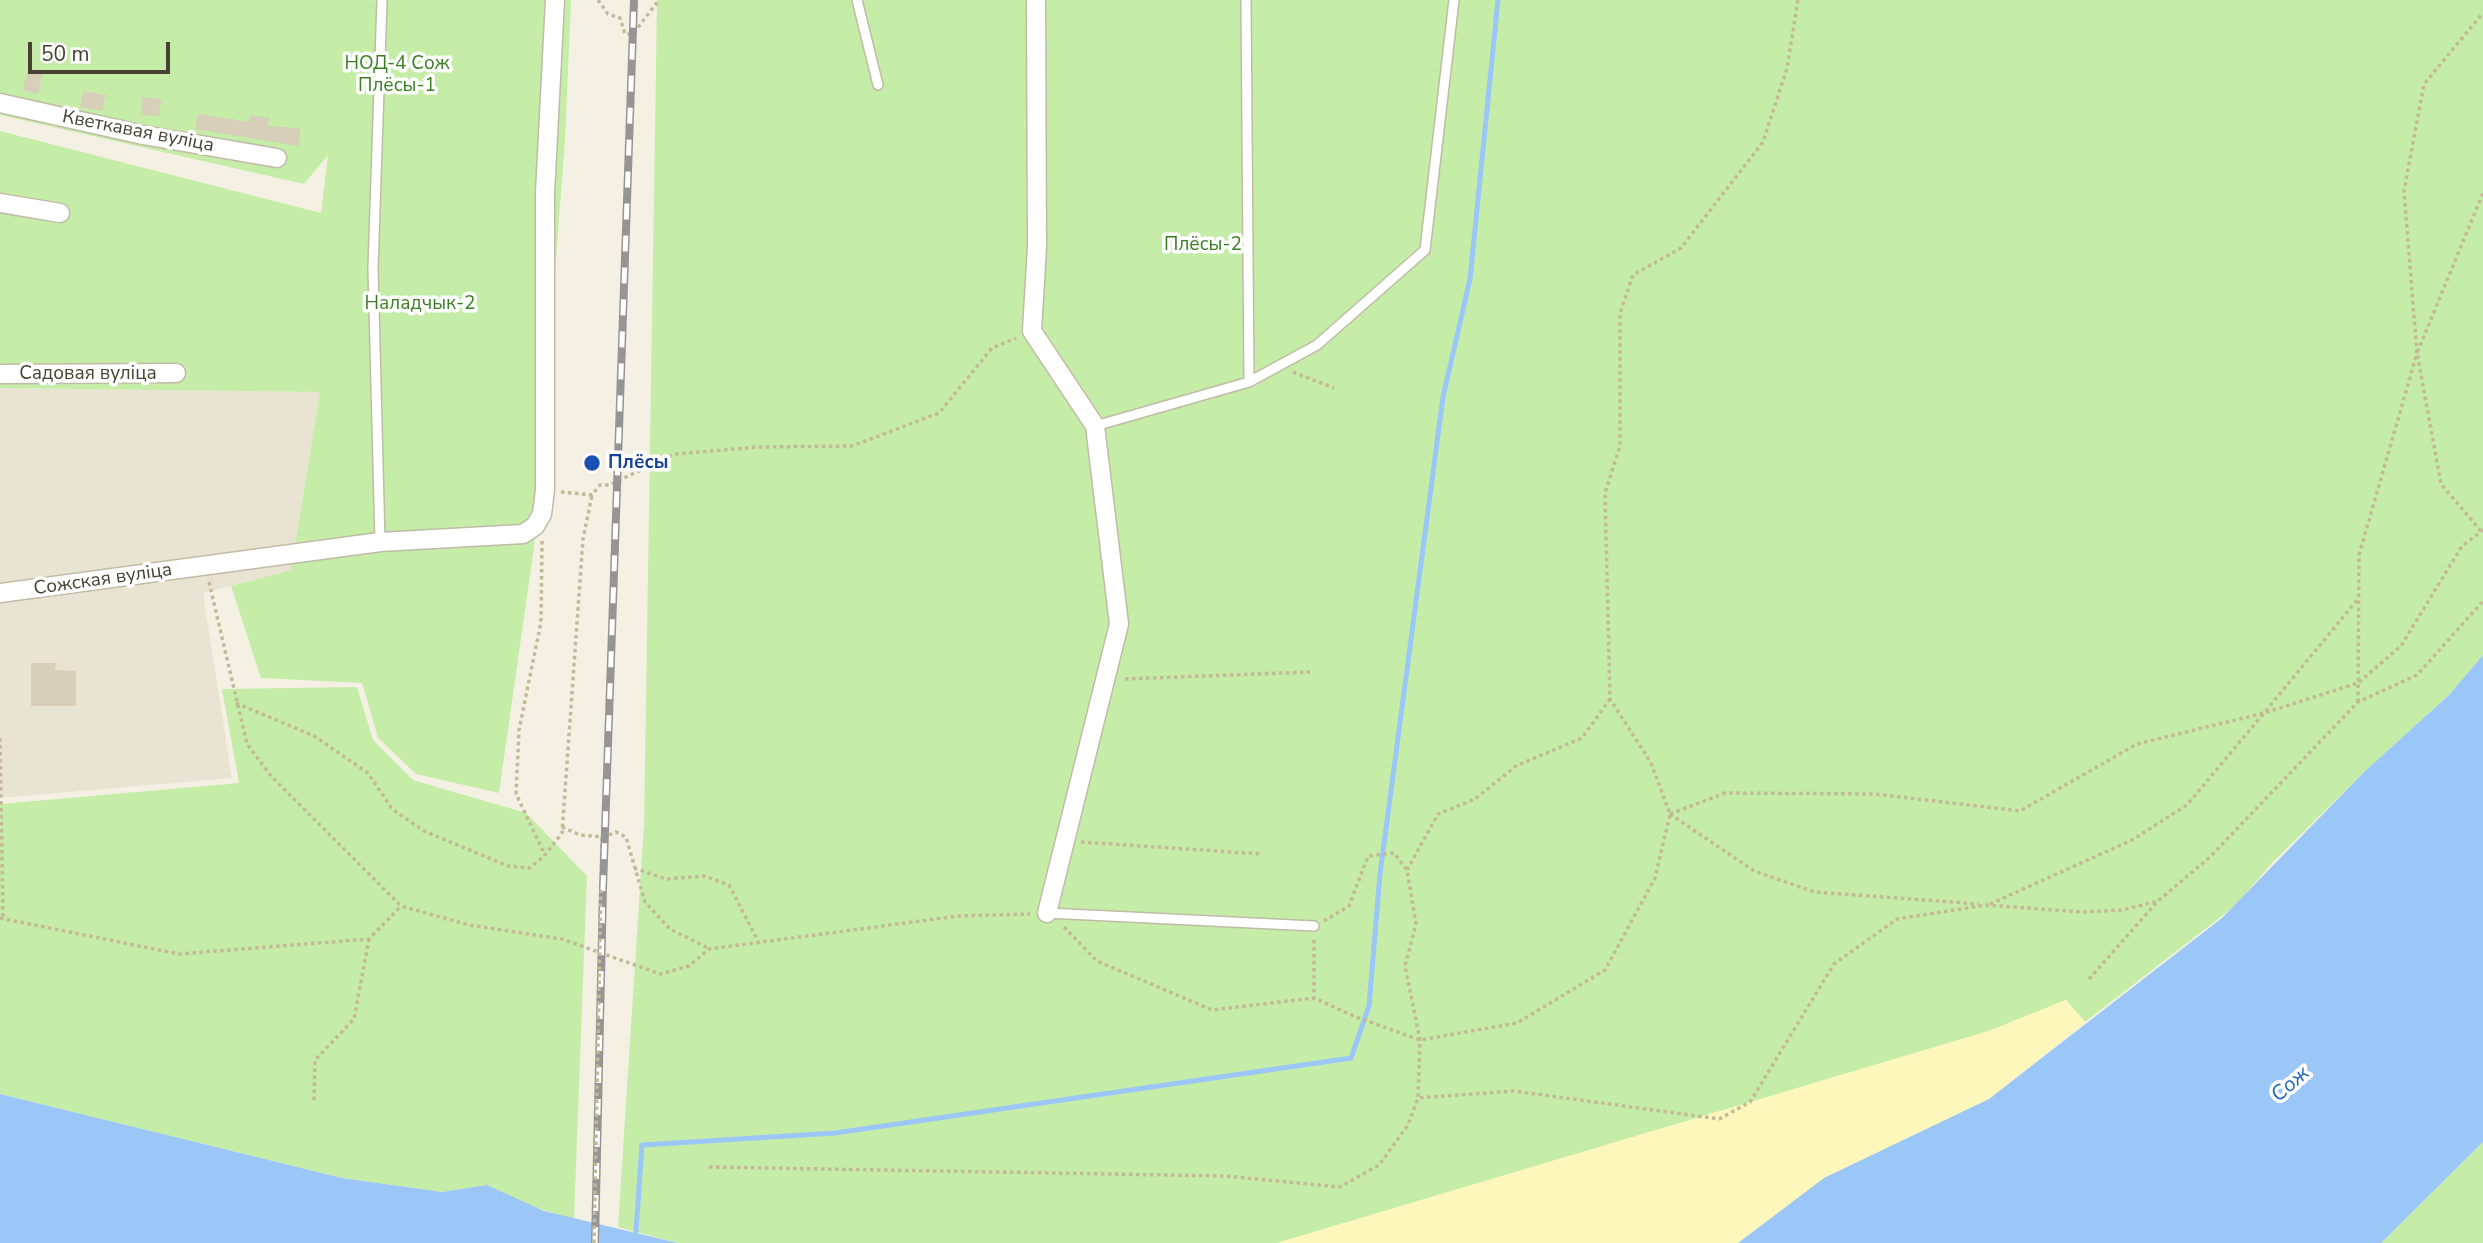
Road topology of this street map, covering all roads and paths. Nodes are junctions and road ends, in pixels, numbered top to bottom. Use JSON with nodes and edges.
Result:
{"nodes":[{"id":1,"x":382,"y":0,"type":"edge"},
{"id":2,"x":555,"y":0,"type":"edge"},
{"id":3,"x":598,"y":0,"type":"edge"},
{"id":4,"x":659,"y":0,"type":"edge"},
{"id":5,"x":857,"y":0,"type":"edge"},
{"id":6,"x":1036,"y":0,"type":"edge"},
{"id":7,"x":1245,"y":0,"type":"edge"},
{"id":8,"x":1454,"y":0,"type":"edge"},
{"id":9,"x":1798,"y":0,"type":"edge"},
{"id":10,"x":2483,"y":13,"type":"edge"},
{"id":11,"x":878,"y":85,"type":"dead end"},
{"id":12,"x":0,"y":103,"type":"edge"},
{"id":13,"x":277,"y":158,"type":"dead end"},
{"id":14,"x":2483,"y":193,"type":"edge"},
{"id":15,"x":0,"y":203,"type":"edge"},
{"id":16,"x":60,"y":213,"type":"dead end"},
{"id":17,"x":1032,"y":331,"type":"junction"},
{"id":18,"x":2417,"y":352,"type":"junction"},
{"id":19,"x":1278,"y":366,"type":"junction"},
{"id":20,"x":176,"y":373,"type":"dead end"},
{"id":21,"x":0,"y":374,"type":"edge"},
{"id":22,"x":1250,"y":382,"type":"junction"},
{"id":23,"x":1334,"y":387,"type":"dead end"},
{"id":24,"x":1095,"y":426,"type":"junction"},
{"id":25,"x":545,"y":490,"type":"junction"},
{"id":26,"x":592,"y":495,"type":"junction"},
{"id":27,"x":535,"y":526,"type":"junction"},
{"id":28,"x":2483,"y":532,"type":"edge"},
{"id":29,"x":380,"y":542,"type":"junction"},
{"id":30,"x":205,"y":566,"type":"junction"},
{"id":31,"x":0,"y":593,"type":"edge"},
{"id":32,"x":2358,"y":599,"type":"junction"},
{"id":33,"x":2483,"y":601,"type":"edge"},
{"id":34,"x":1310,"y":672,"type":"dead end"},
{"id":35,"x":1105,"y":679,"type":"junction"},
{"id":36,"x":2358,"y":683,"type":"junction"},
{"id":37,"x":1610,"y":699,"type":"junction"},
{"id":38,"x":2358,"y":702,"type":"junction"},
{"id":39,"x":236,"y":703,"type":"junction"},
{"id":40,"x":2264,"y":713,"type":"junction"},
{"id":41,"x":0,"y":738,"type":"edge"},
{"id":42,"x":1670,"y":814,"type":"junction"},
{"id":43,"x":562,"y":827,"type":"junction"},
{"id":44,"x":602,"y":836,"type":"junction"},
{"id":45,"x":1065,"y":841,"type":"junction"},
{"id":46,"x":1262,"y":854,"type":"dead end"},
{"id":47,"x":545,"y":855,"type":"junction"},
{"id":48,"x":634,"y":869,"type":"junction"},
{"id":49,"x":1407,"y":870,"type":"junction"},
{"id":50,"x":2158,"y":901,"type":"junction"},
{"id":51,"x":1987,"y":905,"type":"junction"},
{"id":52,"x":401,"y":906,"type":"junction"},
{"id":53,"x":1047,"y":913,"type":"junction"},
{"id":54,"x":1,"y":919,"type":"edge"},
{"id":55,"x":1314,"y":926,"type":"junction"},
{"id":56,"x":369,"y":939,"type":"junction"},
{"id":57,"x":758,"y":941,"type":"junction"},
{"id":58,"x":709,"y":948,"type":"junction"},
{"id":59,"x":2089,"y":979,"type":"dead end"},
{"id":60,"x":1314,"y":998,"type":"junction"},
{"id":61,"x":1420,"y":1040,"type":"junction"},
{"id":62,"x":1419,"y":1098,"type":"junction"},
{"id":63,"x":314,"y":1100,"type":"dead end"},
{"id":64,"x":709,"y":1167,"type":"dead end"},
{"id":65,"x":594,"y":1243,"type":"edge"}],
"edges":[{"from":1,"to":29,"type":"lane"},
{"from":2,"to":25,"type":"street"},
{"from":3,"to":4,"type":"path"},
{"from":5,"to":11,"type":"lane"},
{"from":6,"to":17,"type":"street"},
{"from":7,"to":22,"type":"lane"},
{"from":8,"to":19,"type":"lane"},
{"from":9,"to":37,"type":"path"},
{"from":10,"to":18,"type":"path"},
{"from":12,"to":13,"type":"street","name":"Кветкавая вуліца"},
{"from":14,"to":18,"type":"path"},
{"from":15,"to":16,"type":"street"},
{"from":17,"to":24,"type":"street"},
{"from":17,"to":26,"type":"path"},
{"from":18,"to":28,"type":"path"},
{"from":18,"to":32,"type":"path"},
{"from":19,"to":22,"type":"lane"},
{"from":19,"to":23,"type":"path"},
{"from":20,"to":21,"type":"street","name":"Садовая вуліца"},
{"from":22,"to":24,"type":"lane"},
{"from":24,"to":35,"type":"street"},
{"from":25,"to":26,"type":"path"},
{"from":25,"to":27,"type":"street"},
{"from":26,"to":43,"type":"path"},
{"from":27,"to":29,"type":"street","name":"Сожская вуліца"},
{"from":27,"to":47,"type":"path"},
{"from":28,"to":36,"type":"path"},
{"from":29,"to":30,"type":"street","name":"Сожская вуліца"},
{"from":30,"to":31,"type":"street","name":"Сожская вуліца"},
{"from":30,"to":39,"type":"path"},
{"from":32,"to":36,"type":"path"},
{"from":32,"to":40,"type":"path"},
{"from":33,"to":38,"type":"path"},
{"from":34,"to":35,"type":"path"},
{"from":35,"to":45,"type":"street"},
{"from":36,"to":38,"type":"path"},
{"from":36,"to":40,"type":"path"},
{"from":37,"to":42,"type":"path"},
{"from":37,"to":49,"type":"path"},
{"from":38,"to":50,"type":"path"},
{"from":39,"to":47,"type":"path"},
{"from":39,"to":52,"type":"path"},
{"from":40,"to":42,"type":"path"},
{"from":40,"to":51,"type":"path"},
{"from":41,"to":54,"type":"path"},
{"from":42,"to":51,"type":"path"},
{"from":42,"to":61,"type":"path"},
{"from":43,"to":44,"type":"path"},
{"from":43,"to":47,"type":"path"},
{"from":44,"to":48,"type":"path"},
{"from":44,"to":65,"type":"path","bridge":true},
{"from":45,"to":46,"type":"path"},
{"from":45,"to":53,"type":"street"},
{"from":48,"to":57,"type":"path"},
{"from":48,"to":58,"type":"path"},
{"from":49,"to":55,"type":"path"},
{"from":49,"to":61,"type":"path"},
{"from":50,"to":51,"type":"path"},
{"from":50,"to":59,"type":"path"},
{"from":51,"to":62,"type":"path"},
{"from":52,"to":56,"type":"path"},
{"from":52,"to":58,"type":"path"},
{"from":53,"to":55,"type":"lane"},
{"from":53,"to":57,"type":"path"},
{"from":53,"to":60,"type":"path"},
{"from":54,"to":56,"type":"path"},
{"from":55,"to":60,"type":"path"},
{"from":56,"to":63,"type":"path"},
{"from":57,"to":58,"type":"path"},
{"from":60,"to":61,"type":"path"},
{"from":61,"to":62,"type":"path"},
{"from":62,"to":64,"type":"path"}]}
